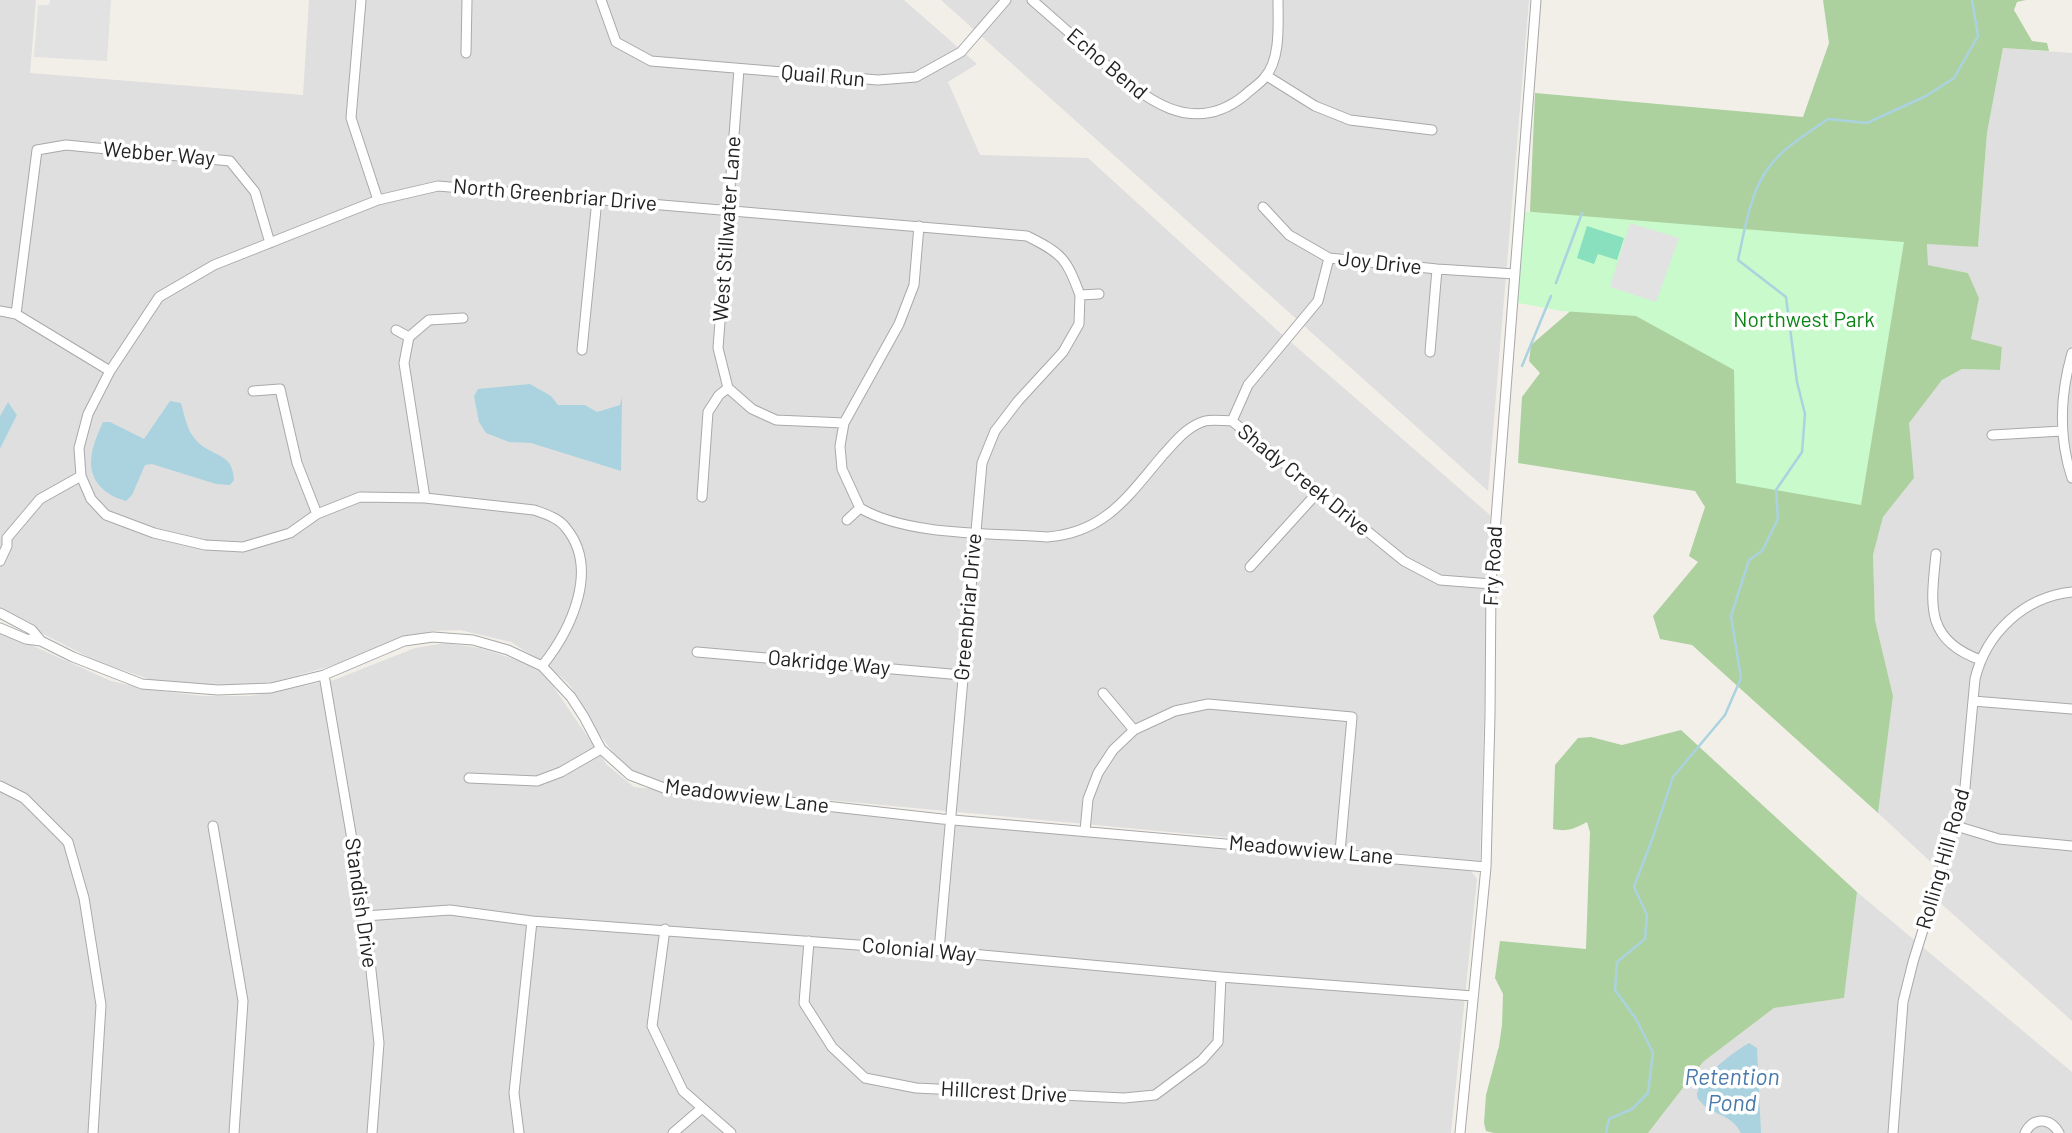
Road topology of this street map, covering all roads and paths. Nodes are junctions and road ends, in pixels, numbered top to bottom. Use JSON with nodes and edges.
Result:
{"nodes":[{"id":1,"x":361,"y":0,"type":"edge"},
{"id":2,"x":467,"y":0,"type":"edge"},
{"id":3,"x":601,"y":0,"type":"edge"},
{"id":4,"x":1006,"y":0,"type":"edge"},
{"id":5,"x":1032,"y":0,"type":"edge"},
{"id":6,"x":1278,"y":0,"type":"edge"},
{"id":7,"x":1536,"y":0,"type":"edge"},
{"id":8,"x":466,"y":53,"type":"dead end"},
{"id":9,"x":739,"y":69,"type":"junction"},
{"id":10,"x":1267,"y":76,"type":"junction"},
{"id":11,"x":1432,"y":130,"type":"dead end"},
{"id":12,"x":597,"y":199,"type":"junction"},
{"id":13,"x":378,"y":200,"type":"junction"},
{"id":14,"x":1263,"y":207,"type":"dead end"},
{"id":15,"x":729,"y":209,"type":"junction"},
{"id":16,"x":919,"y":226,"type":"junction"},
{"id":17,"x":270,"y":243,"type":"junction"},
{"id":18,"x":1329,"y":258,"type":"junction"},
{"id":19,"x":1437,"y":269,"type":"junction"},
{"id":20,"x":1515,"y":274,"type":"junction"},
{"id":21,"x":1099,"y":294,"type":"dead end"},
{"id":22,"x":1080,"y":295,"type":"junction"},
{"id":23,"x":0,"y":311,"type":"edge"},
{"id":24,"x":16,"y":314,"type":"junction"},
{"id":25,"x":463,"y":318,"type":"dead end"},
{"id":26,"x":396,"y":330,"type":"dead end"},
{"id":27,"x":409,"y":337,"type":"junction"},
{"id":28,"x":582,"y":350,"type":"dead end"},
{"id":29,"x":1430,"y":352,"type":"dead end"},
{"id":30,"x":2072,"y":353,"type":"edge"},
{"id":31,"x":110,"y":371,"type":"junction"},
{"id":32,"x":728,"y":388,"type":"junction"},
{"id":33,"x":253,"y":391,"type":"dead end"},
{"id":34,"x":1232,"y":421,"type":"junction"},
{"id":35,"x":844,"y":423,"type":"junction"},
{"id":36,"x":2062,"y":431,"type":"junction"},
{"id":37,"x":1992,"y":435,"type":"dead end"},
{"id":38,"x":81,"y":476,"type":"junction"},
{"id":39,"x":2072,"y":478,"type":"edge"},
{"id":40,"x":1317,"y":493,"type":"junction"},
{"id":41,"x":702,"y":497,"type":"dead end"},
{"id":42,"x":425,"y":498,"type":"junction"},
{"id":43,"x":860,"y":508,"type":"junction"},
{"id":44,"x":317,"y":514,"type":"junction"},
{"id":45,"x":847,"y":520,"type":"dead end"},
{"id":46,"x":974,"y":532,"type":"junction"},
{"id":47,"x":3,"y":538,"type":"edge"},
{"id":48,"x":1936,"y":554,"type":"dead end"},
{"id":49,"x":0,"y":561,"type":"edge"},
{"id":50,"x":1250,"y":567,"type":"dead end"},
{"id":51,"x":1491,"y":584,"type":"junction"},
{"id":52,"x":2072,"y":592,"type":"edge"},
{"id":53,"x":0,"y":613,"type":"edge"},
{"id":54,"x":0,"y":628,"type":"edge"},
{"id":55,"x":41,"y":641,"type":"junction"},
{"id":56,"x":697,"y":652,"type":"dead end"},
{"id":57,"x":1981,"y":660,"type":"junction"},
{"id":58,"x":542,"y":666,"type":"junction"},
{"id":59,"x":962,"y":675,"type":"junction"},
{"id":60,"x":324,"y":676,"type":"junction"},
{"id":61,"x":1103,"y":693,"type":"dead end"},
{"id":62,"x":1973,"y":701,"type":"junction"},
{"id":63,"x":2072,"y":709,"type":"edge"},
{"id":64,"x":1134,"y":730,"type":"junction"},
{"id":65,"x":601,"y":749,"type":"junction"},
{"id":66,"x":469,"y":778,"type":"dead end"},
{"id":67,"x":0,"y":786,"type":"edge"},
{"id":68,"x":950,"y":819,"type":"junction"},
{"id":69,"x":213,"y":826,"type":"dead end"},
{"id":70,"x":1956,"y":826,"type":"junction"},
{"id":71,"x":1085,"y":831,"type":"junction"},
{"id":72,"x":2072,"y":846,"type":"edge"},
{"id":73,"x":1340,"y":852,"type":"junction"},
{"id":74,"x":1486,"y":867,"type":"junction"},
{"id":75,"x":365,"y":916,"type":"junction"},
{"id":76,"x":532,"y":921,"type":"junction"},
{"id":77,"x":665,"y":929,"type":"junction"},
{"id":78,"x":809,"y":941,"type":"junction"},
{"id":79,"x":939,"y":951,"type":"junction"},
{"id":80,"x":1221,"y":977,"type":"junction"},
{"id":81,"x":1473,"y":996,"type":"junction"},
{"id":82,"x":702,"y":1108,"type":"junction"},
{"id":83,"x":93,"y":1133,"type":"edge"},
{"id":84,"x":234,"y":1133,"type":"edge"},
{"id":85,"x":372,"y":1133,"type":"edge"},
{"id":86,"x":519,"y":1133,"type":"edge"},
{"id":87,"x":673,"y":1133,"type":"edge"},
{"id":88,"x":731,"y":1133,"type":"edge"},
{"id":89,"x":1460,"y":1133,"type":"edge"},
{"id":90,"x":1893,"y":1133,"type":"edge"},
{"id":91,"x":2025,"y":1133,"type":"edge"},
{"id":92,"x":2059,"y":1133,"type":"edge"}],
"edges":[{"from":1,"to":13,"type":"street"},
{"from":2,"to":8,"type":"street"},
{"from":3,"to":9,"type":"street","name":"Quail Run"},
{"from":4,"to":9,"type":"street","name":"Quail Run"},
{"from":5,"to":10,"type":"street","name":"Echo Bend"},
{"from":6,"to":10,"type":"street","name":"Echo Bend"},
{"from":7,"to":20,"type":"street","name":"Fry Road"},
{"from":9,"to":15,"type":"street","name":"West Stillwater Lane"},
{"from":10,"to":11,"type":"street"},
{"from":12,"to":13,"type":"street","name":"North Greenbriar Drive"},
{"from":12,"to":15,"type":"street","name":"North Greenbriar Drive"},
{"from":12,"to":28,"type":"street"},
{"from":13,"to":17,"type":"street","name":"North Greenbriar Drive"},
{"from":14,"to":18,"type":"street","name":"Joy Drive"},
{"from":15,"to":16,"type":"street","name":"North Greenbriar Drive"},
{"from":15,"to":32,"type":"street","name":"West Stillwater Lane"},
{"from":16,"to":22,"type":"street","name":"North Greenbriar Drive"},
{"from":16,"to":35,"type":"street"},
{"from":17,"to":24,"type":"street","name":"Webber Way"},
{"from":17,"to":31,"type":"street","name":"North Greenbriar Drive"},
{"from":18,"to":19,"type":"street","name":"Joy Drive"},
{"from":18,"to":34,"type":"street"},
{"from":19,"to":20,"type":"street","name":"Joy Drive"},
{"from":19,"to":29,"type":"street"},
{"from":20,"to":51,"type":"street","name":"Fry Road"},
{"from":21,"to":22,"type":"street"},
{"from":22,"to":46,"type":"street","name":"Greenbriar Drive"},
{"from":23,"to":24,"type":"street"},
{"from":24,"to":31,"type":"street"},
{"from":25,"to":27,"type":"street"},
{"from":26,"to":27,"type":"street"},
{"from":27,"to":42,"type":"street"},
{"from":30,"to":36,"type":"street"},
{"from":31,"to":38,"type":"street","name":"North Greenbriar Drive"},
{"from":32,"to":35,"type":"street"},
{"from":32,"to":41,"type":"street"},
{"from":33,"to":44,"type":"street"},
{"from":34,"to":40,"type":"street","name":"Shady Creek Drive"},
{"from":34,"to":46,"type":"street","name":"Shady Creek Drive"},
{"from":35,"to":43,"type":"street"},
{"from":36,"to":37,"type":"street"},
{"from":36,"to":39,"type":"street"},
{"from":38,"to":44,"type":"street"},
{"from":38,"to":47,"type":"street"},
{"from":40,"to":50,"type":"street"},
{"from":40,"to":51,"type":"street","name":"Shady Creek Drive"},
{"from":42,"to":44,"type":"street"},
{"from":42,"to":58,"type":"street"},
{"from":43,"to":45,"type":"street"},
{"from":43,"to":46,"type":"street","name":"Shady Creek Drive"},
{"from":46,"to":59,"type":"street","name":"Greenbriar Drive"},
{"from":47,"to":49,"type":"street"},
{"from":48,"to":57,"type":"street"},
{"from":51,"to":74,"type":"street","name":"Fry Road"},
{"from":52,"to":57,"type":"street","name":"Rolling Hill Road"},
{"from":53,"to":55,"type":"street","name":"Meadowview Lane"},
{"from":54,"to":55,"type":"street","name":"Meadowview Lane"},
{"from":55,"to":60,"type":"street","name":"Meadowview Lane"},
{"from":56,"to":59,"type":"street","name":"Oakridge Way"},
{"from":57,"to":62,"type":"street","name":"Rolling Hill Road"},
{"from":58,"to":60,"type":"street","name":"Meadowview Lane"},
{"from":58,"to":65,"type":"street","name":"Meadowview Lane"},
{"from":59,"to":68,"type":"street","name":"Greenbriar Drive"},
{"from":60,"to":75,"type":"street","name":"Standish Drive"},
{"from":61,"to":64,"type":"street"},
{"from":62,"to":63,"type":"street"},
{"from":62,"to":70,"type":"street","name":"Rolling Hill Road"},
{"from":64,"to":71,"type":"street"},
{"from":64,"to":73,"type":"street"},
{"from":65,"to":66,"type":"street"},
{"from":65,"to":68,"type":"street","name":"Meadowview Lane"},
{"from":67,"to":83,"type":"street"},
{"from":68,"to":71,"type":"street","name":"Meadowview Lane"},
{"from":68,"to":79,"type":"street","name":"Greenbriar Drive"},
{"from":69,"to":84,"type":"street"},
{"from":70,"to":72,"type":"street"},
{"from":70,"to":90,"type":"street","name":"Rolling Hill Road"},
{"from":71,"to":73,"type":"street","name":"Meadowview Lane"},
{"from":73,"to":74,"type":"street","name":"Meadowview Lane"},
{"from":74,"to":81,"type":"street","name":"Fry Road"},
{"from":75,"to":76,"type":"street","name":"Colonial Way"},
{"from":75,"to":85,"type":"street","name":"Standish Drive"},
{"from":76,"to":77,"type":"street","name":"Colonial Way"},
{"from":76,"to":86,"type":"street"},
{"from":77,"to":78,"type":"street","name":"Colonial Way"},
{"from":77,"to":82,"type":"street"},
{"from":78,"to":79,"type":"street","name":"Colonial Way"},
{"from":78,"to":80,"type":"street","name":"Hillcrest Drive"},
{"from":79,"to":80,"type":"street","name":"Colonial Way"},
{"from":80,"to":81,"type":"street","name":"Colonial Way"},
{"from":81,"to":89,"type":"street","name":"Fry Road"},
{"from":82,"to":87,"type":"street"},
{"from":82,"to":88,"type":"street"},
{"from":91,"to":92,"type":"street"}]}
